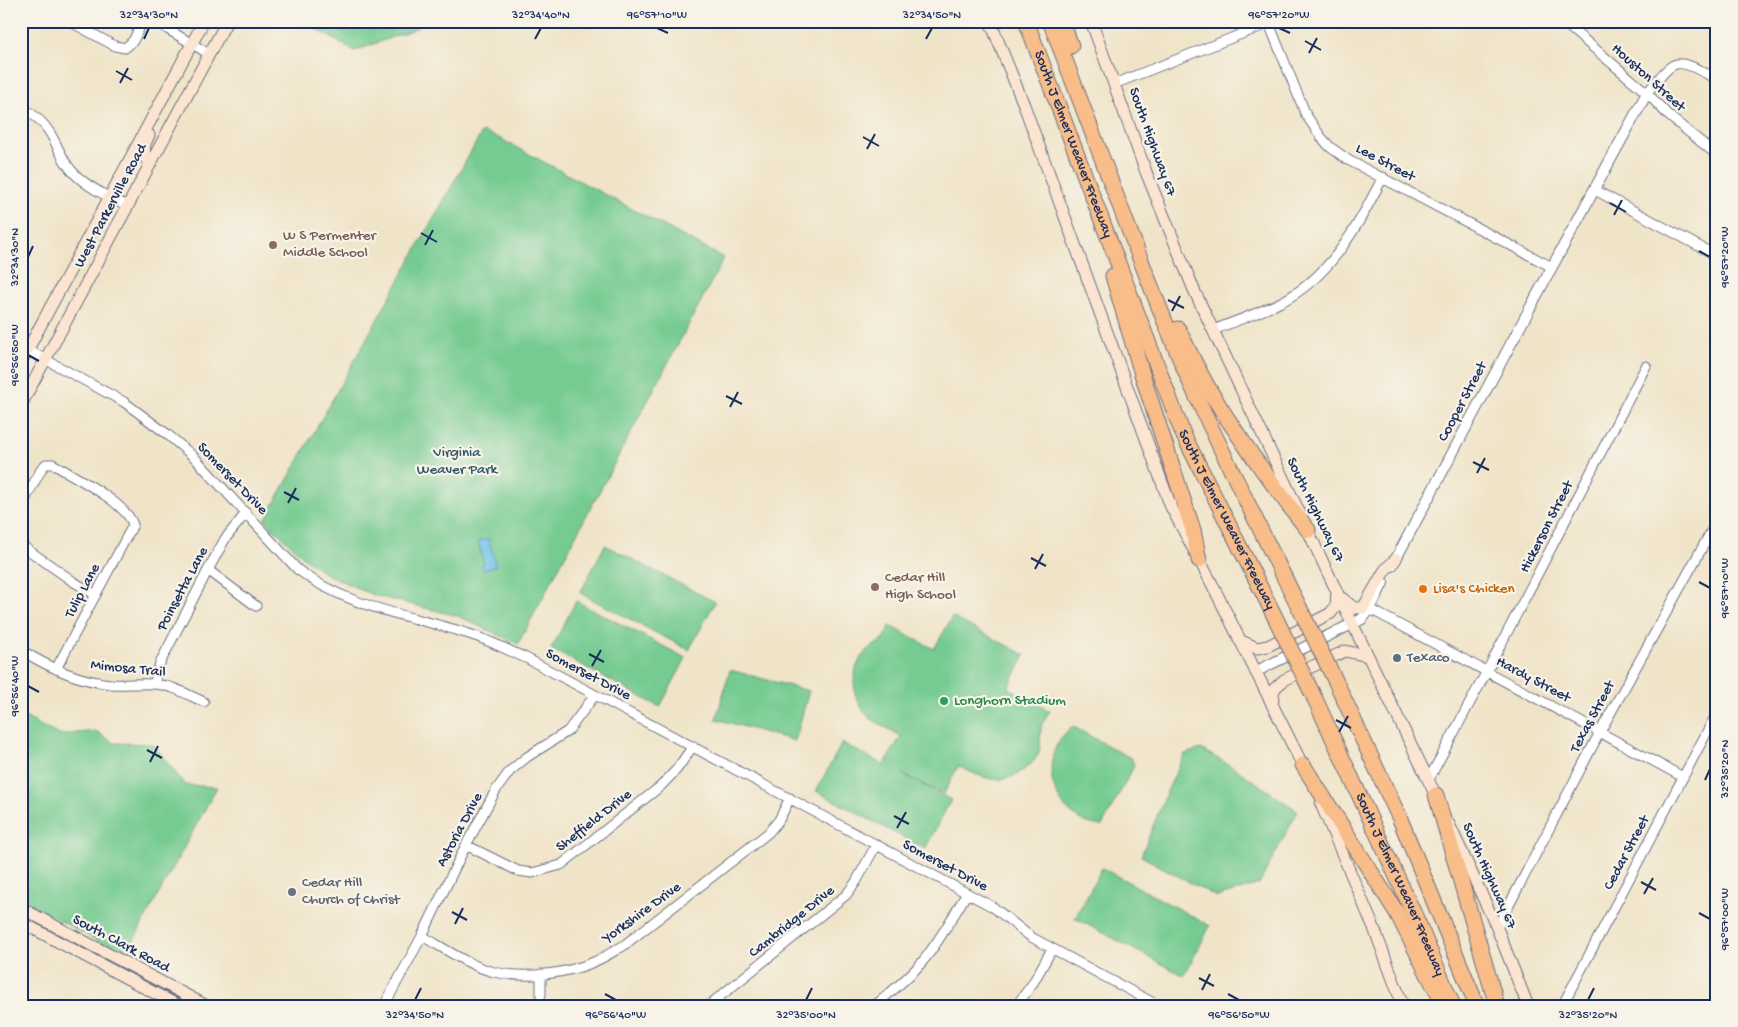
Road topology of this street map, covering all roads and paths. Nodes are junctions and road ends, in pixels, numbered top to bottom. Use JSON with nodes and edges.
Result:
{"nodes":[{"id":1,"x":69,"y":21,"type":"edge"},
{"id":2,"x":143,"y":21,"type":"edge"},
{"id":3,"x":154,"y":21,"type":"edge"},
{"id":4,"x":204,"y":21,"type":"edge"},
{"id":5,"x":227,"y":21,"type":"edge"},
{"id":6,"x":990,"y":21,"type":"edge"},
{"id":7,"x":1020,"y":21,"type":"edge"},
{"id":8,"x":1026,"y":21,"type":"edge"},
{"id":9,"x":1050,"y":21,"type":"edge"},
{"id":10,"x":1062,"y":21,"type":"edge"},
{"id":11,"x":1091,"y":21,"type":"edge"},
{"id":12,"x":1562,"y":21,"type":"edge"},
{"id":13,"x":1270,"y":22,"type":"edge"},
{"id":14,"x":1033,"y":39,"type":"junction"},
{"id":15,"x":191,"y":44,"type":"junction"},
{"id":16,"x":209,"y":54,"type":"junction"},
{"id":17,"x":1717,"y":79,"type":"edge"},
{"id":18,"x":1114,"y":84,"type":"junction"},
{"id":19,"x":166,"y":92,"type":"junction"},
{"id":20,"x":1647,"y":94,"type":"junction"},
{"id":21,"x":21,"y":107,"type":"edge"},
{"id":22,"x":1090,"y":122,"type":"junction"},
{"id":23,"x":1717,"y":155,"type":"edge"},
{"id":24,"x":150,"y":164,"type":"junction"},
{"id":25,"x":1383,"y":177,"type":"junction"},
{"id":26,"x":1595,"y":190,"type":"junction"},
{"id":27,"x":110,"y":197,"type":"junction"},
{"id":28,"x":128,"y":206,"type":"junction"},
{"id":29,"x":1107,"y":232,"type":"junction"},
{"id":30,"x":1717,"y":256,"type":"edge"},
{"id":31,"x":1552,"y":267,"type":"junction"},
{"id":32,"x":1152,"y":286,"type":"junction"},
{"id":33,"x":1212,"y":330,"type":"junction"},
{"id":34,"x":28,"y":350,"type":"junction"},
{"id":35,"x":46,"y":360,"type":"junction"},
{"id":36,"x":21,"y":362,"type":"edge"},
{"id":37,"x":1646,"y":366,"type":"dead end"},
{"id":38,"x":21,"y":405,"type":"edge"},
{"id":39,"x":21,"y":507,"type":"edge"},
{"id":40,"x":246,"y":513,"type":"junction"},
{"id":41,"x":1717,"y":522,"type":"edge"},
{"id":42,"x":1308,"y":530,"type":"junction"},
{"id":43,"x":21,"y":545,"type":"edge"},
{"id":44,"x":1396,"y":559,"type":"junction"},
{"id":45,"x":1199,"y":560,"type":"junction"},
{"id":46,"x":208,"y":570,"type":"junction"},
{"id":47,"x":1337,"y":592,"type":"junction"},
{"id":48,"x":96,"y":595,"type":"junction"},
{"id":49,"x":256,"y":606,"type":"dead end"},
{"id":50,"x":1370,"y":609,"type":"junction"},
{"id":51,"x":1354,"y":624,"type":"junction"},
{"id":52,"x":1239,"y":640,"type":"junction"},
{"id":53,"x":21,"y":650,"type":"edge"},
{"id":54,"x":1368,"y":656,"type":"junction"},
{"id":55,"x":56,"y":670,"type":"junction"},
{"id":56,"x":1487,"y":671,"type":"junction"},
{"id":57,"x":1255,"y":672,"type":"junction"},
{"id":58,"x":154,"y":684,"type":"junction"},
{"id":59,"x":595,"y":695,"type":"junction"},
{"id":60,"x":204,"y":702,"type":"dead end"},
{"id":61,"x":1272,"y":706,"type":"junction"},
{"id":62,"x":1717,"y":713,"type":"edge"},
{"id":63,"x":1600,"y":732,"type":"junction"},
{"id":64,"x":693,"y":746,"type":"junction"},
{"id":65,"x":1303,"y":765,"type":"junction"},
{"id":66,"x":1683,"y":777,"type":"junction"},
{"id":67,"x":1429,"y":779,"type":"junction"},
{"id":68,"x":1436,"y":795,"type":"junction"},
{"id":69,"x":790,"y":798,"type":"junction"},
{"id":70,"x":466,"y":845,"type":"junction"},
{"id":71,"x":876,"y":845,"type":"junction"},
{"id":72,"x":967,"y":893,"type":"junction"},
{"id":73,"x":21,"y":908,"type":"edge"},
{"id":74,"x":21,"y":922,"type":"edge"},
{"id":75,"x":1497,"y":928,"type":"junction"},
{"id":76,"x":422,"y":936,"type":"junction"},
{"id":77,"x":1052,"y":950,"type":"junction"},
{"id":78,"x":541,"y":974,"type":"junction"},
{"id":79,"x":541,"y":994,"type":"dead end"},
{"id":80,"x":187,"y":995,"type":"junction"},
{"id":81,"x":180,"y":1006,"type":"edge"},
{"id":82,"x":207,"y":1006,"type":"edge"},
{"id":83,"x":384,"y":1006,"type":"edge"},
{"id":84,"x":708,"y":1006,"type":"edge"},
{"id":85,"x":874,"y":1006,"type":"edge"},
{"id":86,"x":1016,"y":1006,"type":"edge"},
{"id":87,"x":1160,"y":1006,"type":"edge"},
{"id":88,"x":1403,"y":1006,"type":"edge"},
{"id":89,"x":1444,"y":1006,"type":"edge"},
{"id":90,"x":1453,"y":1006,"type":"edge"},
{"id":91,"x":1477,"y":1006,"type":"edge"},
{"id":92,"x":1497,"y":1006,"type":"edge"},
{"id":93,"x":1528,"y":1006,"type":"edge"},
{"id":94,"x":1562,"y":1006,"type":"edge"}],
"edges":[{"from":1,"to":2,"type":"street"},
{"from":3,"to":15,"type":"street"},
{"from":4,"to":15,"type":"main road","name":"West Parkerville Road"},
{"from":5,"to":16,"type":"main road","name":"West Parkerville Road"},
{"from":6,"to":45,"type":"main road"},
{"from":7,"to":14,"type":"highway"},
{"from":8,"to":14,"type":"highway","name":"South J Elmer Weaver Freeway"},
{"from":9,"to":22,"type":"highway","name":"South J Elmer Weaver Freeway"},
{"from":10,"to":22,"type":"highway"},
{"from":11,"to":18,"type":"main road","name":"South Highway 67"},
{"from":12,"to":20,"type":"street","name":"Houston Street"},
{"from":13,"to":18,"type":"street"},
{"from":13,"to":25,"type":"street","name":"Lee Street"},
{"from":14,"to":29,"type":"highway","name":"South J Elmer Weaver Freeway"},
{"from":15,"to":16,"type":"street"},
{"from":15,"to":19,"type":"main road","name":"West Parkerville Road"},
{"from":16,"to":24,"type":"main road","name":"West Parkerville Road"},
{"from":17,"to":20,"type":"street"},
{"from":18,"to":33,"type":"main road","name":"South Highway 67"},
{"from":19,"to":24,"type":"main road"},
{"from":19,"to":27,"type":"main road","name":"West Parkerville Road"},
{"from":20,"to":23,"type":"street","name":"Houston Street"},
{"from":20,"to":26,"type":"street","name":"Cooper Street"},
{"from":21,"to":27,"type":"street"},
{"from":22,"to":32,"type":"highway","name":"South J Elmer Weaver Freeway"},
{"from":24,"to":28,"type":"main road","name":"West Parkerville Road"},
{"from":25,"to":31,"type":"street","name":"Lee Street"},
{"from":25,"to":33,"type":"street"},
{"from":26,"to":30,"type":"street"},
{"from":26,"to":31,"type":"street","name":"Cooper Street"},
{"from":27,"to":28,"type":"street"},
{"from":27,"to":34,"type":"main road","name":"West Parkerville Road"},
{"from":28,"to":35,"type":"main road","name":"West Parkerville Road"},
{"from":29,"to":45,"type":"highway"},
{"from":29,"to":90,"type":"highway","name":"South J Elmer Weaver Freeway","bridge":true},
{"from":31,"to":44,"type":"street","name":"Cooper Street"},
{"from":32,"to":42,"type":"highway"},
{"from":32,"to":91,"type":"highway","name":"South J Elmer Weaver Freeway","bridge":true},
{"from":33,"to":42,"type":"main road","name":"South Highway 67"},
{"from":34,"to":35,"type":"street","name":"Somerset Drive"},
{"from":34,"to":36,"type":"main road","name":"West Parkerville Road"},
{"from":35,"to":38,"type":"main road","name":"West Parkerville Road"},
{"from":35,"to":40,"type":"street","name":"Somerset Drive"},
{"from":37,"to":56,"type":"street","name":"Hickerson Street"},
{"from":39,"to":48,"type":"street","name":"Tulip Lane"},
{"from":40,"to":46,"type":"street","name":"Poinsetta Lane"},
{"from":40,"to":59,"type":"street","name":"Somerset Drive"},
{"from":41,"to":63,"type":"street","name":"Texas Street"},
{"from":42,"to":47,"type":"main road","name":"South Highway 67"},
{"from":43,"to":48,"type":"street"},
{"from":44,"to":47,"type":"main road"},
{"from":44,"to":50,"type":"street","name":"Cooper Street"},
{"from":45,"to":52,"type":"main road"},
{"from":46,"to":49,"type":"street"},
{"from":46,"to":58,"type":"street","name":"Poinsetta Lane"},
{"from":47,"to":51,"type":"main road","name":"South Highway 67"},
{"from":47,"to":52,"type":"main road"},
{"from":48,"to":55,"type":"street","name":"Tulip Lane"},
{"from":50,"to":51,"type":"street","name":"Cooper Street"},
{"from":50,"to":56,"type":"street","name":"Hardy Street"},
{"from":51,"to":54,"type":"main road","name":"South Highway 67"},
{"from":51,"to":57,"type":"street","name":"Cooper Street"},
{"from":52,"to":57,"type":"main road"},
{"from":53,"to":55,"type":"street","name":"Mimosa Trail"},
{"from":54,"to":61,"type":"main road"},
{"from":54,"to":67,"type":"main road","name":"South Highway 67"},
{"from":55,"to":58,"type":"street","name":"Mimosa Trail"},
{"from":56,"to":63,"type":"street","name":"Hardy Street"},
{"from":56,"to":67,"type":"street","name":"Hickerson Street"},
{"from":57,"to":61,"type":"main road"},
{"from":58,"to":60,"type":"street","name":"Mimosa Trail"},
{"from":59,"to":64,"type":"street","name":"Somerset Drive"},
{"from":59,"to":70,"type":"street","name":"Astoria Drive"},
{"from":61,"to":65,"type":"main road"},
{"from":62,"to":66,"type":"street","name":"Cedar Street"},
{"from":63,"to":66,"type":"street","name":"Hardy Street"},
{"from":63,"to":75,"type":"street","name":"Texas Street"},
{"from":64,"to":69,"type":"street","name":"Somerset Drive"},
{"from":64,"to":70,"type":"street","name":"Sheffield Drive"},
{"from":65,"to":88,"type":"main road"},
{"from":65,"to":89,"type":"highway"},
{"from":66,"to":94,"type":"street","name":"Cedar Street"},
{"from":67,"to":68,"type":"main road","name":"South Highway 67"},
{"from":68,"to":75,"type":"main road","name":"South Highway 67"},
{"from":68,"to":92,"type":"highway"},
{"from":69,"to":71,"type":"street","name":"Somerset Drive"},
{"from":69,"to":78,"type":"street","name":"Yorkshire Drive"},
{"from":70,"to":76,"type":"street","name":"Astoria Drive"},
{"from":71,"to":72,"type":"street","name":"Somerset Drive"},
{"from":71,"to":84,"type":"street","name":"Cambridge Drive"},
{"from":72,"to":77,"type":"street","name":"Somerset Drive"},
{"from":72,"to":85,"type":"street"},
{"from":73,"to":80,"type":"main road","name":"South Clark Road"},
{"from":74,"to":81,"type":"main road","name":"South Clark Road"},
{"from":75,"to":93,"type":"main road","name":"South Highway 67"},
{"from":76,"to":78,"type":"street","name":"Yorkshire Drive"},
{"from":76,"to":83,"type":"street","name":"Astoria Drive"},
{"from":77,"to":86,"type":"street"},
{"from":77,"to":87,"type":"street","name":"Somerset Drive"},
{"from":78,"to":79,"type":"street"},
{"from":80,"to":81,"type":"main road"},
{"from":80,"to":82,"type":"main road","name":"South Clark Road"}]}
